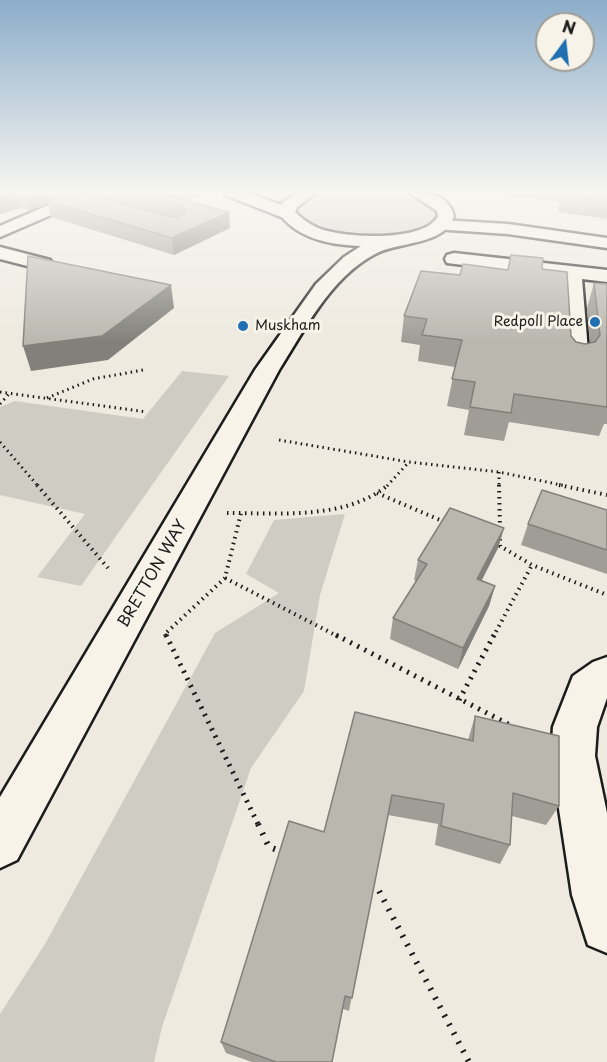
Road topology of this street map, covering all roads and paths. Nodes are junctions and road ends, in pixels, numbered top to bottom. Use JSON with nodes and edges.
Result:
{"nodes":[{"id":1,"x":322,"y":243,"type":"edge"},
{"id":2,"x":392,"y":243,"type":"edge"},
{"id":3,"x":0,"y":253,"type":"edge"},
{"id":4,"x":454,"y":259,"type":"dead end"},
{"id":5,"x":43,"y":264,"type":"edge"},
{"id":6,"x":572,"y":272,"type":"junction"},
{"id":7,"x":607,"y":276,"type":"edge"},
{"id":8,"x":310,"y":306,"type":"junction"},
{"id":9,"x":577,"y":362,"type":"edge"},
{"id":10,"x":142,"y":370,"type":"dead end"},
{"id":11,"x":0,"y":392,"type":"edge"},
{"id":12,"x":9,"y":393,"type":"junction"},
{"id":13,"x":47,"y":398,"type":"junction"},
{"id":14,"x":0,"y":404,"type":"edge"},
{"id":15,"x":147,"y":411,"type":"dead end"},
{"id":16,"x":279,"y":440,"type":"dead end"},
{"id":17,"x":0,"y":442,"type":"edge"},
{"id":18,"x":409,"y":462,"type":"junction"},
{"id":19,"x":499,"y":472,"type":"junction"},
{"id":20,"x":376,"y":493,"type":"junction"},
{"id":21,"x":607,"y":495,"type":"edge"},
{"id":22,"x":222,"y":513,"type":"dead end"},
{"id":23,"x":241,"y":513,"type":"junction"},
{"id":24,"x":448,"y":524,"type":"edge"},
{"id":25,"x":490,"y":542,"type":"edge"},
{"id":26,"x":500,"y":546,"type":"junction"},
{"id":27,"x":532,"y":565,"type":"junction"},
{"id":28,"x":108,"y":568,"type":"dead end"},
{"id":29,"x":225,"y":578,"type":"junction"},
{"id":30,"x":607,"y":595,"type":"edge"},
{"id":31,"x":165,"y":634,"type":"junction"},
{"id":32,"x":103,"y":662,"type":"junction"},
{"id":33,"x":607,"y":674,"type":"edge"},
{"id":34,"x":459,"y":700,"type":"junction"},
{"id":35,"x":573,"y":756,"type":"junction"},
{"id":36,"x":0,"y":843,"type":"edge"},
{"id":37,"x":291,"y":855,"type":"edge"},
{"id":38,"x":366,"y":883,"type":"edge"},
{"id":39,"x":607,"y":926,"type":"edge"},
{"id":40,"x":469,"y":1062,"type":"edge"}],
"edges":[{"from":1,"to":8,"type":"street","name":"BRETTON WAY"},
{"from":2,"to":8,"type":"street","name":"BRETTON WAY"},
{"from":3,"to":5,"type":"street"},
{"from":4,"to":6,"type":"street"},
{"from":6,"to":7,"type":"street"},
{"from":6,"to":9,"type":"street"},
{"from":8,"to":32,"type":"street","name":"BRETTON WAY"},
{"from":10,"to":13,"type":"path"},
{"from":11,"to":12,"type":"path"},
{"from":12,"to":13,"type":"path"},
{"from":12,"to":14,"type":"path"},
{"from":13,"to":15,"type":"path"},
{"from":16,"to":18,"type":"path"},
{"from":17,"to":28,"type":"path"},
{"from":18,"to":19,"type":"path"},
{"from":18,"to":20,"type":"path"},
{"from":19,"to":21,"type":"path"},
{"from":19,"to":26,"type":"path"},
{"from":20,"to":23,"type":"path"},
{"from":20,"to":24,"type":"path"},
{"from":22,"to":23,"type":"path"},
{"from":23,"to":29,"type":"path"},
{"from":25,"to":26,"type":"path"},
{"from":26,"to":27,"type":"path"},
{"from":27,"to":30,"type":"path"},
{"from":27,"to":34,"type":"path"},
{"from":29,"to":31,"type":"path"},
{"from":29,"to":34,"type":"path"},
{"from":31,"to":32,"type":"path"},
{"from":31,"to":37,"type":"path"},
{"from":32,"to":36,"type":"street","name":"BRETTON WAY"},
{"from":33,"to":35,"type":"street"},
{"from":34,"to":35,"type":"path"},
{"from":35,"to":39,"type":"street"},
{"from":38,"to":40,"type":"path"}]}
